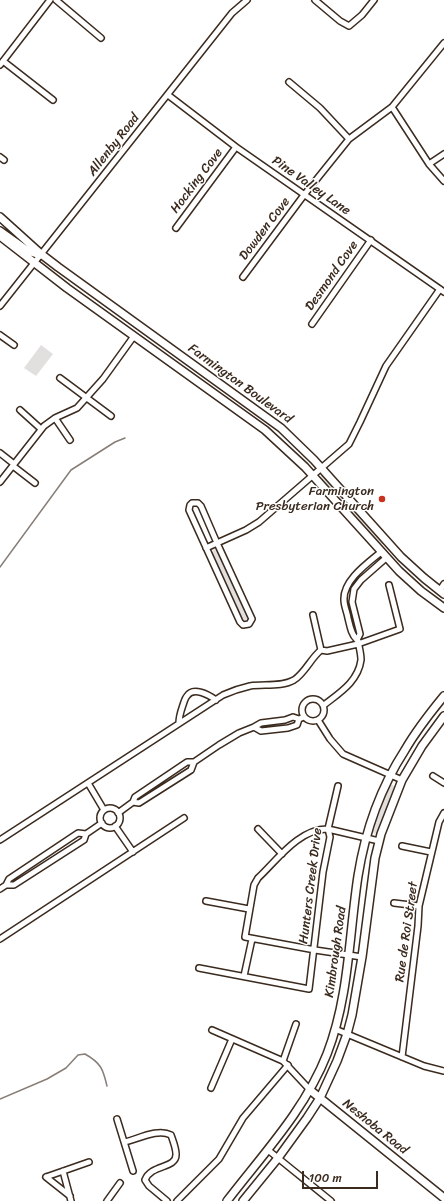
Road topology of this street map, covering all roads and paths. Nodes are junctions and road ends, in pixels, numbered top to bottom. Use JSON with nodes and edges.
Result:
{"nodes":[{"id":1,"x":50,"y":0,"type":"edge"},
{"id":2,"x":56,"y":0,"type":"edge"},
{"id":3,"x":247,"y":0,"type":"edge"},
{"id":4,"x":315,"y":0,"type":"edge"},
{"id":5,"x":374,"y":0,"type":"edge"},
{"id":6,"x":101,"y":38,"type":"dead end"},
{"id":7,"x":444,"y":43,"type":"edge"},
{"id":8,"x":2,"y":63,"type":"edge"},
{"id":9,"x":289,"y":82,"type":"dead end"},
{"id":10,"x":168,"y":95,"type":"junction"},
{"id":11,"x":53,"y":100,"type":"dead end"},
{"id":12,"x":392,"y":107,"type":"junction"},
{"id":13,"x":349,"y":140,"type":"junction"},
{"id":14,"x":236,"y":147,"type":"junction"},
{"id":15,"x":444,"y":154,"type":"edge"},
{"id":16,"x":429,"y":164,"type":"junction"},
{"id":17,"x":444,"y":181,"type":"edge"},
{"id":18,"x":304,"y":195,"type":"junction"},
{"id":19,"x":0,"y":217,"type":"edge"},
{"id":20,"x":176,"y":228,"type":"dead end"},
{"id":21,"x":0,"y":231,"type":"edge"},
{"id":22,"x":0,"y":236,"type":"edge"},
{"id":23,"x":370,"y":240,"type":"junction"},
{"id":24,"x":38,"y":258,"type":"junction"},
{"id":25,"x":243,"y":277,"type":"dead end"},
{"id":26,"x":442,"y":290,"type":"edge"},
{"id":27,"x":0,"y":306,"type":"edge"},
{"id":28,"x":312,"y":324,"type":"dead end"},
{"id":29,"x":137,"y":332,"type":"junction"},
{"id":30,"x":0,"y":335,"type":"edge"},
{"id":31,"x":14,"y":344,"type":"dead end"},
{"id":32,"x":60,"y":378,"type":"dead end"},
{"id":33,"x":86,"y":398,"type":"junction"},
{"id":34,"x":20,"y":410,"type":"dead end"},
{"id":35,"x":111,"y":416,"type":"dead end"},
{"id":36,"x":55,"y":418,"type":"junction"},
{"id":37,"x":41,"y":429,"type":"junction"},
{"id":38,"x":70,"y":440,"type":"dead end"},
{"id":39,"x":0,"y":453,"type":"edge"},
{"id":40,"x":13,"y":465,"type":"junction"},
{"id":41,"x":321,"y":468,"type":"junction"},
{"id":42,"x":312,"y":476,"type":"junction"},
{"id":43,"x":0,"y":482,"type":"edge"},
{"id":44,"x":35,"y":484,"type":"dead end"},
{"id":45,"x":217,"y":543,"type":"junction"},
{"id":46,"x":206,"y":548,"type":"junction"},
{"id":47,"x":386,"y":548,"type":"junction"},
{"id":48,"x":386,"y":558,"type":"junction"},
{"id":49,"x":444,"y":584,"type":"edge"},
{"id":50,"x":389,"y":585,"type":"dead end"},
{"id":51,"x":442,"y":592,"type":"edge"},
{"id":52,"x":444,"y":608,"type":"edge"},
{"id":53,"x":313,"y":615,"type":"dead end"},
{"id":54,"x":358,"y":642,"type":"junction"},
{"id":55,"x":321,"y":650,"type":"junction"},
{"id":56,"x":444,"y":696,"type":"edge"},
{"id":57,"x":216,"y":700,"type":"junction"},
{"id":58,"x":324,"y":705,"type":"junction"},
{"id":59,"x":444,"y":716,"type":"edge"},
{"id":60,"x":302,"y":718,"type":"junction"},
{"id":61,"x":284,"y":720,"type":"junction"},
{"id":62,"x":318,"y":720,"type":"junction"},
{"id":63,"x":179,"y":723,"type":"junction"},
{"id":64,"x":254,"y":727,"type":"junction"},
{"id":65,"x":285,"y":728,"type":"junction"},
{"id":66,"x":194,"y":762,"type":"junction"},
{"id":67,"x":391,"y":775,"type":"junction"},
{"id":68,"x":433,"y":776,"type":"dead end"},
{"id":69,"x":402,"y":780,"type":"junction"},
{"id":70,"x":88,"y":783,"type":"junction"},
{"id":71,"x":444,"y":783,"type":"edge"},
{"id":72,"x":338,"y":786,"type":"dead end"},
{"id":73,"x":133,"y":802,"type":"junction"},
{"id":74,"x":104,"y":810,"type":"junction"},
{"id":75,"x":118,"y":813,"type":"junction"},
{"id":76,"x":444,"y":813,"type":"edge"},
{"id":77,"x":184,"y":818,"type":"dead end"},
{"id":78,"x":102,"y":823,"type":"junction"},
{"id":79,"x":115,"y":826,"type":"junction"},
{"id":80,"x":258,"y":829,"type":"dead end"},
{"id":81,"x":328,"y":829,"type":"junction"},
{"id":82,"x":86,"y":834,"type":"junction"},
{"id":83,"x":367,"y":838,"type":"junction"},
{"id":84,"x":0,"y":840,"type":"edge"},
{"id":85,"x":379,"y":841,"type":"junction"},
{"id":86,"x":402,"y":846,"type":"dead end"},
{"id":87,"x":133,"y":852,"type":"junction"},
{"id":88,"x":431,"y":852,"type":"junction"},
{"id":89,"x":282,"y":854,"type":"junction"},
{"id":90,"x":6,"y":886,"type":"junction"},
{"id":91,"x":0,"y":890,"type":"edge"},
{"id":92,"x":206,"y":901,"type":"dead end"},
{"id":93,"x":394,"y":903,"type":"dead end"},
{"id":94,"x":419,"y":906,"type":"junction"},
{"id":95,"x":249,"y":909,"type":"junction"},
{"id":96,"x":0,"y":939,"type":"edge"},
{"id":97,"x":252,"y":939,"type":"junction"},
{"id":98,"x":315,"y":950,"type":"junction"},
{"id":99,"x":348,"y":956,"type":"junction"},
{"id":100,"x":362,"y":957,"type":"junction"},
{"id":101,"x":199,"y":968,"type":"dead end"},
{"id":102,"x":244,"y":976,"type":"junction"},
{"id":103,"x":296,"y":1024,"type":"dead end"},
{"id":104,"x":335,"y":1029,"type":"junction"},
{"id":105,"x":212,"y":1030,"type":"dead end"},
{"id":106,"x":347,"y":1034,"type":"junction"},
{"id":107,"x":232,"y":1039,"type":"junction"},
{"id":108,"x":402,"y":1056,"type":"junction"},
{"id":109,"x":283,"y":1061,"type":"junction"},
{"id":110,"x":288,"y":1065,"type":"junction"},
{"id":111,"x":444,"y":1071,"type":"edge"},
{"id":112,"x":212,"y":1088,"type":"dead end"},
{"id":113,"x":310,"y":1090,"type":"junction"},
{"id":114,"x":320,"y":1098,"type":"junction"},
{"id":115,"x":117,"y":1120,"type":"dead end"},
{"id":116,"x":125,"y":1142,"type":"junction"},
{"id":117,"x":268,"y":1150,"type":"junction"},
{"id":118,"x":278,"y":1158,"type":"junction"},
{"id":119,"x":89,"y":1162,"type":"dead end"},
{"id":120,"x":63,"y":1171,"type":"junction"},
{"id":121,"x":133,"y":1171,"type":"dead end"},
{"id":122,"x":120,"y":1183,"type":"dead end"},
{"id":123,"x":71,"y":1198,"type":"edge"},
{"id":124,"x":444,"y":1198,"type":"edge"},
{"id":125,"x":107,"y":1201,"type":"edge"},
{"id":126,"x":167,"y":1201,"type":"edge"},
{"id":127,"x":177,"y":1201,"type":"edge"},
{"id":128,"x":227,"y":1201,"type":"edge"},
{"id":129,"x":243,"y":1201,"type":"edge"},
{"id":130,"x":331,"y":1201,"type":"edge"}],
"edges":[{"from":1,"to":8,"type":"street"},
{"from":2,"to":6,"type":"street"},
{"from":3,"to":10,"type":"street","name":"Allenby Road"},
{"from":4,"to":5,"type":"street"},
{"from":7,"to":12,"type":"street","name":"Dowden Cove"},
{"from":8,"to":11,"type":"street"},
{"from":9,"to":13,"type":"street"},
{"from":10,"to":14,"type":"street","name":"Pine Valley Lane"},
{"from":10,"to":24,"type":"street","name":"Allenby Road"},
{"from":12,"to":13,"type":"street","name":"Dowden Cove"},
{"from":12,"to":16,"type":"street"},
{"from":13,"to":18,"type":"street","name":"Dowden Cove"},
{"from":14,"to":18,"type":"street","name":"Pine Valley Lane"},
{"from":14,"to":20,"type":"street","name":"Hocking Cove"},
{"from":15,"to":16,"type":"street"},
{"from":16,"to":17,"type":"street"},
{"from":18,"to":23,"type":"street","name":"Pine Valley Lane"},
{"from":18,"to":25,"type":"street","name":"Dowden Cove"},
{"from":19,"to":24,"type":"street","name":"Farmington Boulevard"},
{"from":21,"to":24,"type":"street"},
{"from":22,"to":24,"type":"street","name":"Farmington Boulevard"},
{"from":23,"to":26,"type":"street","name":"Pine Valley Lane"},
{"from":23,"to":28,"type":"street","name":"Desmond Cove"},
{"from":24,"to":27,"type":"street","name":"Allenby Road"},
{"from":24,"to":29,"type":"street","name":"Farmington Boulevard"},
{"from":24,"to":29,"type":"street","name":"Farmington Boulevard"},
{"from":26,"to":41,"type":"street"},
{"from":29,"to":33,"type":"street"},
{"from":29,"to":41,"type":"street","name":"Farmington Boulevard"},
{"from":29,"to":42,"type":"street","name":"Farmington Boulevard"},
{"from":30,"to":31,"type":"street"},
{"from":32,"to":33,"type":"street"},
{"from":33,"to":35,"type":"street"},
{"from":33,"to":36,"type":"street"},
{"from":34,"to":37,"type":"street"},
{"from":36,"to":37,"type":"street"},
{"from":36,"to":38,"type":"street"},
{"from":37,"to":40,"type":"street"},
{"from":39,"to":40,"type":"street"},
{"from":40,"to":43,"type":"street"},
{"from":40,"to":44,"type":"street"},
{"from":41,"to":42,"type":"street"},
{"from":41,"to":47,"type":"street","name":"Farmington Boulevard"},
{"from":42,"to":45,"type":"street"},
{"from":42,"to":47,"type":"street","name":"Farmington Boulevard"},
{"from":45,"to":46,"type":"street"},
{"from":45,"to":46,"type":"street"},
{"from":45,"to":46,"type":"street"},
{"from":47,"to":48,"type":"street","name":"Farmington Boulevard"},
{"from":47,"to":51,"type":"street","name":"Farmington Boulevard"},
{"from":47,"to":54,"type":"street"},
{"from":48,"to":52,"type":"street","name":"Farmington Boulevard"},
{"from":48,"to":54,"type":"street"},
{"from":49,"to":51,"type":"street"},
{"from":50,"to":54,"type":"street"},
{"from":53,"to":55,"type":"street"},
{"from":54,"to":55,"type":"street"},
{"from":54,"to":58,"type":"street"},
{"from":55,"to":57,"type":"street"},
{"from":56,"to":67,"type":"street","name":"Kimbrough Road"},
{"from":57,"to":63,"type":"street"},
{"from":57,"to":63,"type":"street"},
{"from":58,"to":60,"type":"street"},
{"from":58,"to":62,"type":"street"},
{"from":59,"to":69,"type":"street","name":"Kimbrough Road"},
{"from":60,"to":61,"type":"street"},
{"from":60,"to":62,"type":"street"},
{"from":60,"to":65,"type":"street"},
{"from":61,"to":64,"type":"street"},
{"from":61,"to":65,"type":"street"},
{"from":62,"to":67,"type":"street"},
{"from":63,"to":70,"type":"street"},
{"from":64,"to":65,"type":"street"},
{"from":64,"to":66,"type":"street"},
{"from":66,"to":73,"type":"street"},
{"from":66,"to":73,"type":"street"},
{"from":67,"to":69,"type":"street"},
{"from":67,"to":83,"type":"street","name":"Kimbrough Road"},
{"from":68,"to":71,"type":"street"},
{"from":69,"to":85,"type":"street","name":"Kimbrough Road"},
{"from":70,"to":74,"type":"street"},
{"from":70,"to":84,"type":"street"},
{"from":72,"to":81,"type":"street","name":"Hunters Creek Drive"},
{"from":73,"to":75,"type":"street"},
{"from":74,"to":75,"type":"street"},
{"from":74,"to":78,"type":"street"},
{"from":75,"to":79,"type":"street"},
{"from":76,"to":88,"type":"street","name":"Rue de Roi Street"},
{"from":77,"to":87,"type":"street"},
{"from":78,"to":79,"type":"street"},
{"from":78,"to":82,"type":"street"},
{"from":79,"to":87,"type":"street"},
{"from":80,"to":89,"type":"street"},
{"from":81,"to":83,"type":"street"},
{"from":81,"to":89,"type":"street"},
{"from":81,"to":98,"type":"street","name":"Hunters Creek Drive"},
{"from":82,"to":90,"type":"street"},
{"from":82,"to":90,"type":"street"},
{"from":83,"to":85,"type":"street"},
{"from":83,"to":99,"type":"street","name":"Kimbrough Road"},
{"from":85,"to":100,"type":"street","name":"Kimbrough Road"},
{"from":86,"to":88,"type":"street"},
{"from":87,"to":96,"type":"street"},
{"from":88,"to":94,"type":"street","name":"Rue de Roi Street"},
{"from":89,"to":95,"type":"street"},
{"from":90,"to":91,"type":"street"},
{"from":92,"to":95,"type":"street"},
{"from":93,"to":94,"type":"street"},
{"from":94,"to":108,"type":"street","name":"Rue de Roi Street"},
{"from":95,"to":97,"type":"street"},
{"from":97,"to":98,"type":"street"},
{"from":97,"to":102,"type":"street"},
{"from":98,"to":99,"type":"street"},
{"from":98,"to":102,"type":"street","name":"Hunters Creek Drive"},
{"from":99,"to":100,"type":"street"},
{"from":99,"to":104,"type":"street","name":"Kimbrough Road"},
{"from":100,"to":106,"type":"street","name":"Kimbrough Road"},
{"from":101,"to":102,"type":"street"},
{"from":103,"to":109,"type":"street"},
{"from":104,"to":106,"type":"street"},
{"from":104,"to":113,"type":"street","name":"Kimbrough Road"},
{"from":105,"to":107,"type":"street"},
{"from":106,"to":108,"type":"street"},
{"from":106,"to":114,"type":"street","name":"Kimbrough Road"},
{"from":107,"to":109,"type":"street"},
{"from":107,"to":112,"type":"street"},
{"from":108,"to":111,"type":"street"},
{"from":109,"to":110,"type":"street"},
{"from":110,"to":113,"type":"street"},
{"from":110,"to":127,"type":"street"},
{"from":113,"to":114,"type":"street","name":"Neshoba Road"},
{"from":113,"to":117,"type":"street","name":"Kimbrough Road"},
{"from":114,"to":118,"type":"street","name":"Kimbrough Road"},
{"from":114,"to":124,"type":"street","name":"Neshoba Road"},
{"from":115,"to":116,"type":"street"},
{"from":116,"to":121,"type":"street"},
{"from":116,"to":126,"type":"street"},
{"from":117,"to":118,"type":"street"},
{"from":117,"to":128,"type":"street","name":"Kimbrough Road"},
{"from":118,"to":129,"type":"street","name":"Kimbrough Road"},
{"from":118,"to":130,"type":"street"},
{"from":119,"to":120,"type":"street"},
{"from":120,"to":123,"type":"street"},
{"from":120,"to":123,"type":"street"},
{"from":122,"to":125,"type":"street"}]}
